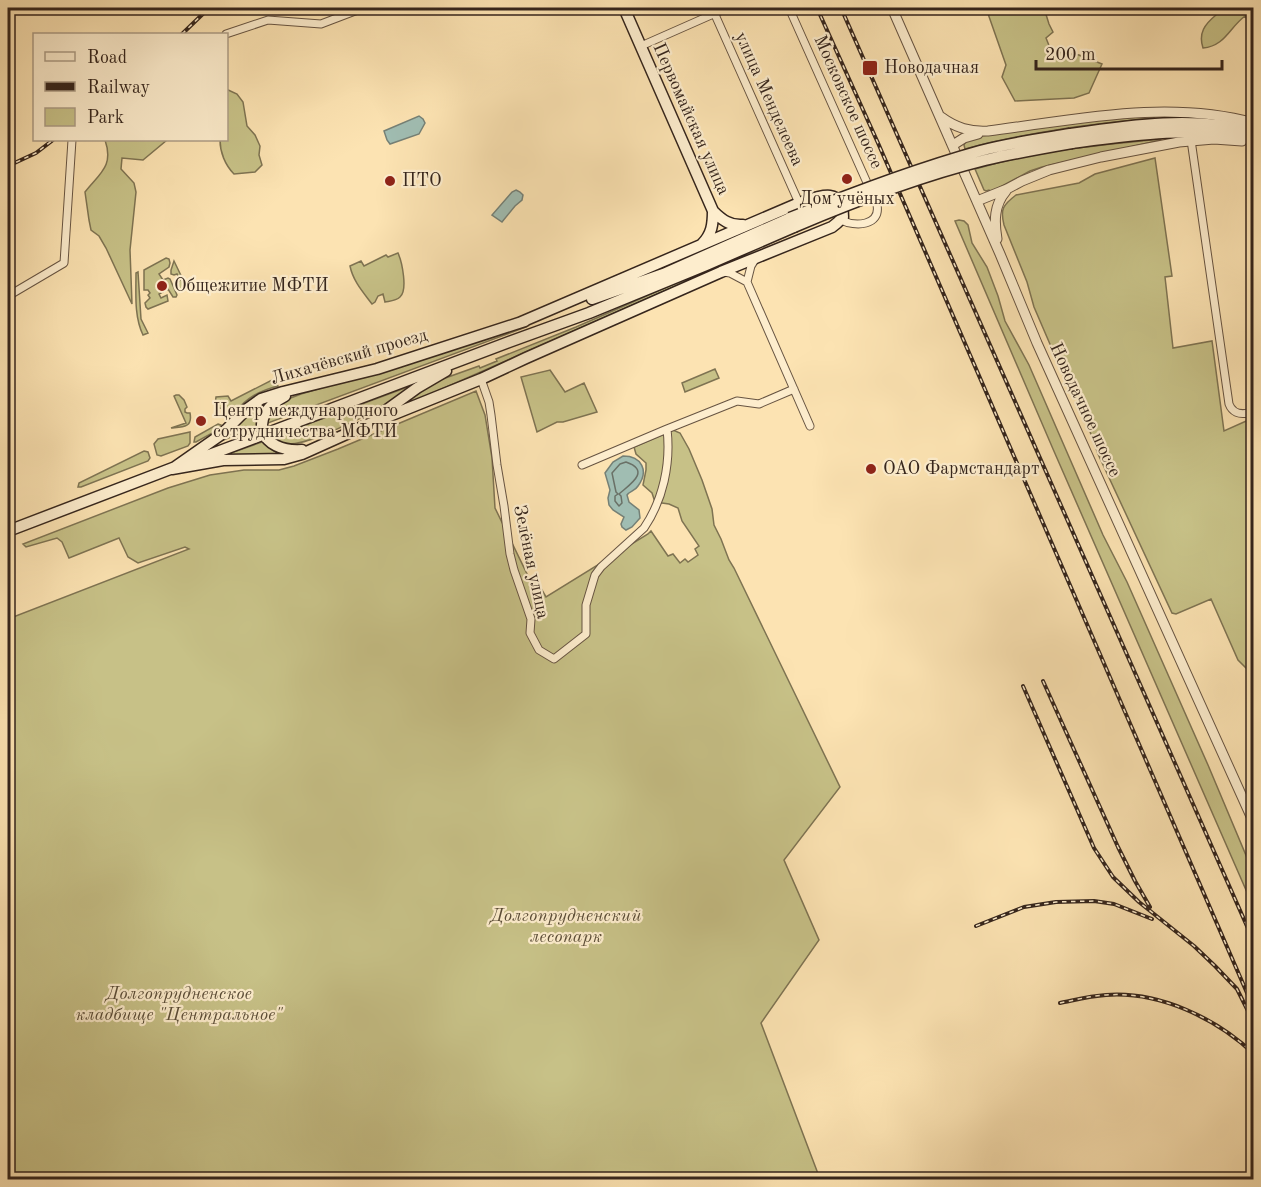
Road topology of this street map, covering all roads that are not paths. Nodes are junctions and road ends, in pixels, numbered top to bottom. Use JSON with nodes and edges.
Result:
{"nodes":[{"id":1,"x":363,"y":8,"type":"edge"},
{"id":2,"x":624,"y":8,"type":"edge"},
{"id":3,"x":727,"y":8,"type":"edge"},
{"id":4,"x":789,"y":8,"type":"edge"},
{"id":5,"x":892,"y":8,"type":"edge"},
{"id":6,"x":713,"y":10,"type":"edge"},
{"id":7,"x":228,"y":33,"type":"edge"},
{"id":8,"x":641,"y":46,"type":"junction"},
{"id":9,"x":941,"y":117,"type":"junction"},
{"id":10,"x":1254,"y":123,"type":"edge"},
{"id":11,"x":988,"y":131,"type":"junction"},
{"id":12,"x":1254,"y":131,"type":"edge"},
{"id":13,"x":1071,"y":138,"type":"junction"},
{"id":14,"x":1191,"y":140,"type":"junction"},
{"id":15,"x":1254,"y":140,"type":"edge"},
{"id":16,"x":72,"y":141,"type":"edge"},
{"id":17,"x":953,"y":145,"type":"junction"},
{"id":18,"x":1007,"y":189,"type":"junction"},
{"id":19,"x":977,"y":201,"type":"junction"},
{"id":20,"x":799,"y":203,"type":"junction"},
{"id":21,"x":713,"y":210,"type":"junction"},
{"id":22,"x":841,"y":220,"type":"junction"},
{"id":23,"x":753,"y":223,"type":"junction"},
{"id":24,"x":700,"y":246,"type":"junction"},
{"id":25,"x":1000,"y":254,"type":"junction"},
{"id":26,"x":756,"y":258,"type":"junction"},
{"id":27,"x":704,"y":262,"type":"junction"},
{"id":28,"x":721,"y":272,"type":"junction"},
{"id":29,"x":666,"y":273,"type":"junction"},
{"id":30,"x":747,"y":282,"type":"junction"},
{"id":31,"x":8,"y":296,"type":"edge"},
{"id":32,"x":519,"y":323,"type":"junction"},
{"id":33,"x":509,"y":342,"type":"junction"},
{"id":34,"x":471,"y":356,"type":"junction"},
{"id":35,"x":480,"y":379,"type":"junction"},
{"id":36,"x":301,"y":387,"type":"junction"},
{"id":37,"x":794,"y":389,"type":"junction"},
{"id":38,"x":1248,"y":413,"type":"dead end"},
{"id":39,"x":810,"y":426,"type":"dead end"},
{"id":40,"x":362,"y":427,"type":"junction"},
{"id":41,"x":667,"y":429,"type":"junction"},
{"id":42,"x":264,"y":434,"type":"junction"},
{"id":43,"x":310,"y":450,"type":"junction"},
{"id":44,"x":582,"y":465,"type":"dead end"},
{"id":45,"x":172,"y":469,"type":"junction"},
{"id":46,"x":8,"y":531,"type":"edge"},
{"id":47,"x":1254,"y":823,"type":"edge"}],
"edges":[{"from":1,"to":7,"type":"street"},
{"from":2,"to":8,"type":"main road","name":"Первомайская улица"},
{"from":3,"to":6,"type":"street"},
{"from":4,"to":22,"type":"street","name":"Московское шоссе"},
{"from":5,"to":9,"type":"street","name":"Новодачное шоссе"},
{"from":6,"to":8,"type":"street"},
{"from":6,"to":20,"type":"street","name":"улица Менделеева"},
{"from":8,"to":21,"type":"main road","name":"Первомайская улица"},
{"from":9,"to":11,"type":"street"},
{"from":9,"to":17,"type":"street","name":"Новодачное шоссе"},
{"from":10,"to":11,"type":"street"},
{"from":11,"to":17,"type":"street"},
{"from":12,"to":13,"type":"main road"},
{"from":13,"to":15,"type":"main road"},
{"from":13,"to":27,"type":"main road","bridge":true},
{"from":14,"to":15,"type":"street"},
{"from":14,"to":18,"type":"street"},
{"from":14,"to":38,"type":"street"},
{"from":16,"to":31,"type":"street"},
{"from":17,"to":19,"type":"street","name":"Новодачное шоссе"},
{"from":18,"to":19,"type":"street"},
{"from":18,"to":25,"type":"street"},
{"from":19,"to":25,"type":"street","name":"Новодачное шоссе"},
{"from":20,"to":22,"type":"main road","name":"Лихачёвский проезд"},
{"from":20,"to":23,"type":"main road","name":"Лихачёвский проезд"},
{"from":21,"to":23,"type":"main road"},
{"from":21,"to":24,"type":"main road"},
{"from":22,"to":26,"type":"main road"},
{"from":23,"to":24,"type":"main road","name":"Лихачёвский проезд"},
{"from":24,"to":32,"type":"main road","name":"Лихачёвский проезд"},
{"from":25,"to":47,"type":"street","name":"Новодачное шоссе"},
{"from":26,"to":28,"type":"main road"},
{"from":26,"to":30,"type":"street"},
{"from":27,"to":29,"type":"main road","name":"Лихачёвский проезд"},
{"from":27,"to":33,"type":"main road","name":"Лихачёвский проезд"},
{"from":28,"to":30,"type":"street"},
{"from":28,"to":35,"type":"main road"},
{"from":29,"to":32,"type":"main road","name":"Лихачёвский проезд"},
{"from":29,"to":33,"type":"main road","name":"Лихачёвский проезд"},
{"from":30,"to":37,"type":"street"},
{"from":32,"to":36,"type":"main road","name":"Лихачёвский проезд"},
{"from":33,"to":34,"type":"main road","name":"Лихачёвский проезд"},
{"from":34,"to":40,"type":"main road"},
{"from":34,"to":42,"type":"main road","name":"Лихачёвский проезд"},
{"from":35,"to":40,"type":"main road"},
{"from":35,"to":41,"type":"street","name":"Зелёная улица"},
{"from":36,"to":42,"type":"main road"},
{"from":36,"to":45,"type":"main road","name":"Лихачёвский проезд"},
{"from":37,"to":39,"type":"street"},
{"from":37,"to":41,"type":"street"},
{"from":40,"to":43,"type":"main road","name":"Лихачёвский проезд"},
{"from":41,"to":44,"type":"street"},
{"from":42,"to":43,"type":"main road"},
{"from":42,"to":45,"type":"main road","name":"Лихачёвский проезд"},
{"from":43,"to":45,"type":"main road","name":"Лихачёвский проезд"},
{"from":45,"to":46,"type":"main road","name":"Лихачёвский проезд"}]}
